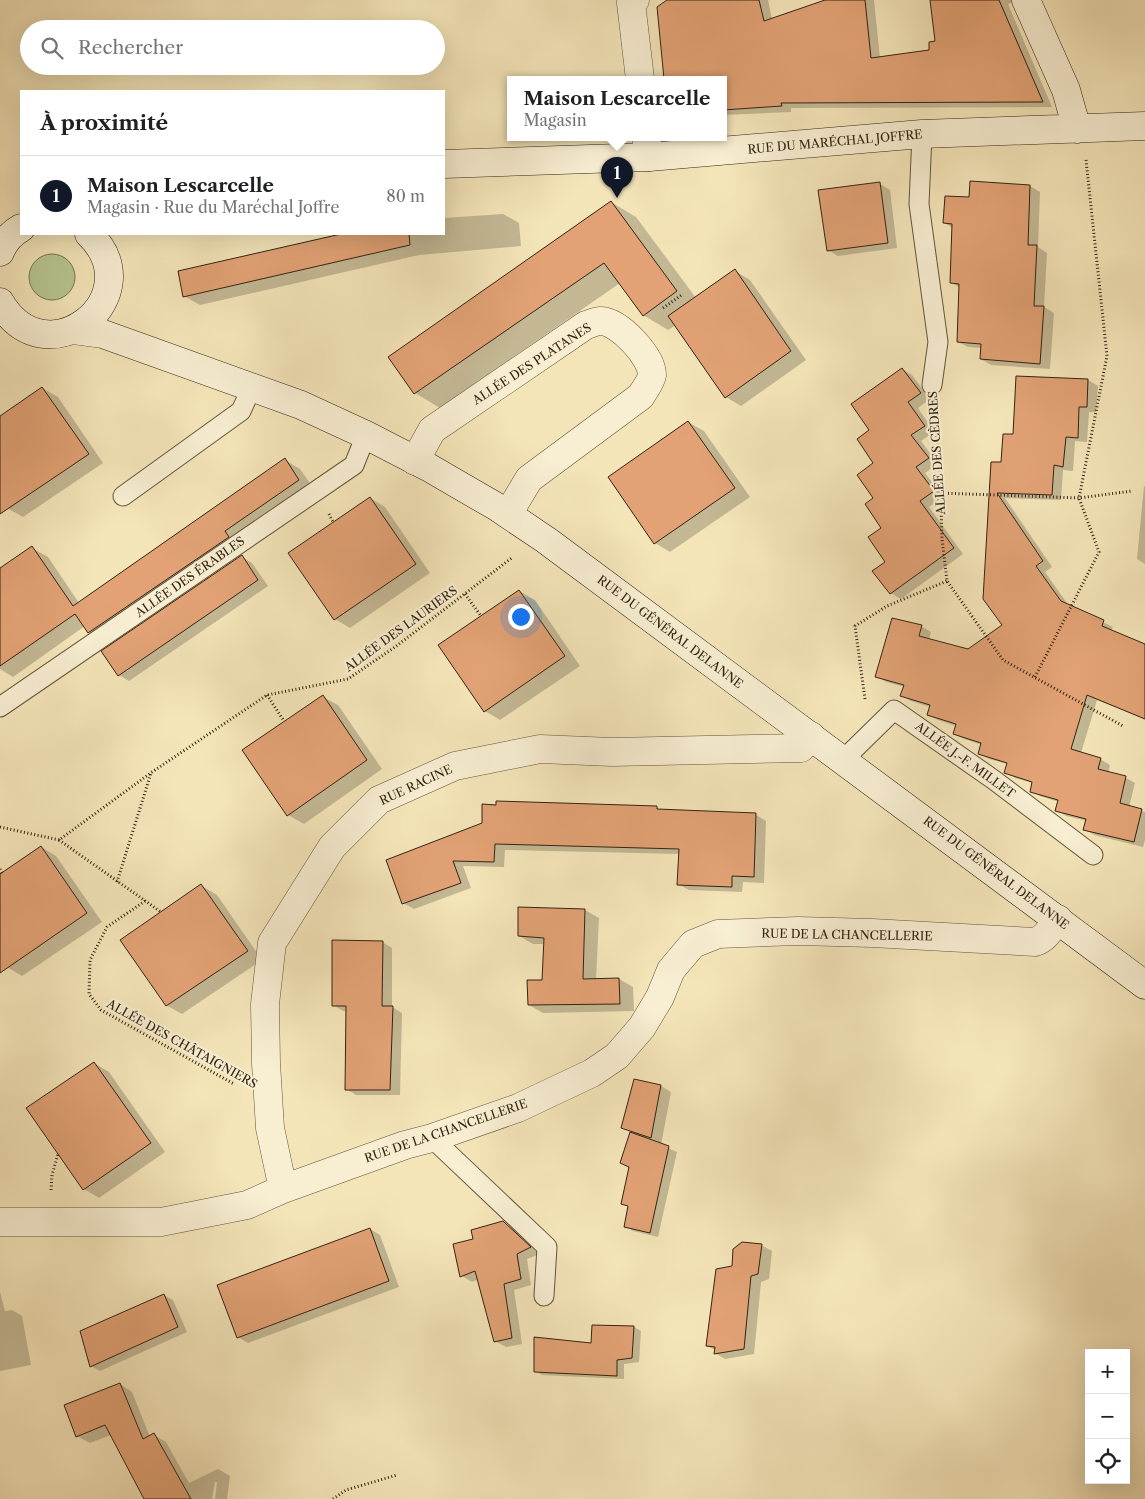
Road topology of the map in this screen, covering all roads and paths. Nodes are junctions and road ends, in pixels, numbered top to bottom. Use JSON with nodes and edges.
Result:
{"nodes":[{"id":1,"x":1026,"y":0,"type":"edge"},
{"id":2,"x":633,"y":1,"type":"edge"},
{"id":3,"x":640,"y":76,"type":"edge"},
{"id":4,"x":1145,"y":126,"type":"edge"},
{"id":5,"x":1077,"y":129,"type":"junction"},
{"id":6,"x":922,"y":134,"type":"junction"},
{"id":7,"x":648,"y":147,"type":"edge"},
{"id":8,"x":1086,"y":160,"type":"dead end"},
{"id":9,"x":445,"y":164,"type":"edge"},
{"id":10,"x":98,"y":236,"type":"edge"},
{"id":11,"x":107,"y":289,"type":"junction"},
{"id":12,"x":683,"y":294,"type":"dead end"},
{"id":13,"x":0,"y":302,"type":"edge"},
{"id":14,"x":663,"y":308,"type":"dead end"},
{"id":15,"x":9,"y":318,"type":"edge"},
{"id":16,"x":73,"y":330,"type":"junction"},
{"id":17,"x":153,"y":354,"type":"junction"},
{"id":18,"x":932,"y":385,"type":"joint"},
{"id":19,"x":252,"y":387,"type":"junction"},
{"id":20,"x":366,"y":436,"type":"junction"},
{"id":21,"x":415,"y":461,"type":"junction"},
{"id":22,"x":1132,"y":491,"type":"dead end"},
{"id":23,"x":941,"y":494,"type":"junction"},
{"id":24,"x":123,"y":496,"type":"dead end"},
{"id":25,"x":1080,"y":498,"type":"junction"},
{"id":26,"x":508,"y":514,"type":"junction"},
{"id":27,"x":533,"y":531,"type":"junction"},
{"id":28,"x":947,"y":581,"type":"junction"},
{"id":29,"x":465,"y":594,"type":"junction"},
{"id":30,"x":481,"y":616,"type":"dead end"},
{"id":31,"x":1034,"y":677,"type":"junction"},
{"id":32,"x":267,"y":695,"type":"junction"},
{"id":33,"x":0,"y":707,"type":"edge"},
{"id":34,"x":284,"y":721,"type":"dead end"},
{"id":35,"x":1123,"y":726,"type":"dead end"},
{"id":36,"x":870,"y":734,"type":"junction"},
{"id":37,"x":810,"y":736,"type":"junction"},
{"id":38,"x":843,"y":760,"type":"junction"},
{"id":39,"x":152,"y":772,"type":"junction"},
{"id":40,"x":0,"y":827,"type":"edge"},
{"id":41,"x":59,"y":840,"type":"junction"},
{"id":42,"x":1093,"y":855,"type":"dead end"},
{"id":43,"x":117,"y":882,"type":"junction"},
{"id":44,"x":145,"y":901,"type":"junction"},
{"id":45,"x":161,"y":912,"type":"dead end"},
{"id":46,"x":1058,"y":919,"type":"junction"},
{"id":47,"x":1145,"y":984,"type":"edge"},
{"id":48,"x":268,"y":1102,"type":"junction"},
{"id":49,"x":432,"y":1138,"type":"junction"},
{"id":50,"x":283,"y":1189,"type":"junction"},
{"id":51,"x":0,"y":1222,"type":"edge"},
{"id":52,"x":544,"y":1296,"type":"dead end"},
{"id":53,"x":397,"y":1475,"type":"dead end"},
{"id":54,"x":333,"y":1499,"type":"edge"}],
"edges":[{"from":1,"to":5,"type":"street"},
{"from":2,"to":3,"type":"street"},
{"from":4,"to":5,"type":"street","name":"RUE DU MARÉCHAL JOFFRE"},
{"from":5,"to":6,"type":"street","name":"RUE DU MARÉCHAL JOFFRE"},
{"from":6,"to":7,"type":"street","name":"RUE DU MARÉCHAL JOFFRE"},
{"from":6,"to":18,"type":"lane","name":"ALLÉE DES CÈDRES"},
{"from":7,"to":9,"type":"street","name":"RUE DU MARÉCHAL JOFFRE"},
{"from":8,"to":25,"type":"path"},
{"from":10,"to":11,"type":"street"},
{"from":11,"to":16,"type":"street"},
{"from":11,"to":17,"type":"street","name":"RUE DU GÉNÉRAL DELANNE"},
{"from":12,"to":14,"type":"path"},
{"from":13,"to":15,"type":"street"},
{"from":15,"to":16,"type":"street"},
{"from":16,"to":17,"type":"street","name":"RUE DU GÉNÉRAL DELANNE"},
{"from":17,"to":19,"type":"street","name":"RUE DU GÉNÉRAL DELANNE"},
{"from":18,"to":23,"type":"path","name":"ALLÉE DES CÈDRES"},
{"from":19,"to":20,"type":"street","name":"RUE DU GÉNÉRAL DELANNE"},
{"from":19,"to":24,"type":"lane"},
{"from":20,"to":21,"type":"street","name":"RUE DU GÉNÉRAL DELANNE"},
{"from":20,"to":33,"type":"lane","name":"ALLÉE DES ÉRABLES"},
{"from":21,"to":26,"type":"street","name":"RUE DU GÉNÉRAL DELANNE"},
{"from":21,"to":26,"type":"street","name":"ALLÉE DES PLATANES"},
{"from":22,"to":25,"type":"path"},
{"from":23,"to":25,"type":"path"},
{"from":23,"to":28,"type":"path","name":"ALLÉE DES CÈDRES"},
{"from":25,"to":31,"type":"path"},
{"from":26,"to":27,"type":"street","name":"RUE DU GÉNÉRAL DELANNE"},
{"from":27,"to":29,"type":"path","name":"ALLÉE DES LAURIERS"},
{"from":27,"to":37,"type":"street","name":"RUE DU GÉNÉRAL DELANNE"},
{"from":28,"to":31,"type":"path","name":"ALLÉE DES CÈDRES"},
{"from":28,"to":36,"type":"path"},
{"from":29,"to":30,"type":"path"},
{"from":29,"to":32,"type":"path","name":"ALLÉE DES LAURIERS"},
{"from":31,"to":35,"type":"path","name":"ALLÉE DES CÈDRES"},
{"from":32,"to":34,"type":"path"},
{"from":32,"to":39,"type":"path","name":"ALLÉE DES LAURIERS"},
{"from":36,"to":38,"type":"lane","name":"ALLÉE J.-F. MILLET"},
{"from":36,"to":42,"type":"lane","name":"ALLÉE J.-F. MILLET"},
{"from":37,"to":38,"type":"street","name":"RUE DU GÉNÉRAL DELANNE"},
{"from":37,"to":48,"type":"street","name":"RUE RACINE"},
{"from":38,"to":46,"type":"street","name":"RUE DU GÉNÉRAL DELANNE"},
{"from":39,"to":41,"type":"path","name":"ALLÉE DES LAURIERS"},
{"from":39,"to":43,"type":"path"},
{"from":40,"to":41,"type":"path"},
{"from":41,"to":43,"type":"path"},
{"from":43,"to":44,"type":"path"},
{"from":44,"to":45,"type":"path"},
{"from":44,"to":48,"type":"path","name":"ALLÉE DES CHÂTAIGNIERS"},
{"from":46,"to":47,"type":"street","name":"RUE DU GÉNÉRAL DELANNE"},
{"from":46,"to":49,"type":"street","name":"RUE DE LA CHANCELLERIE"},
{"from":48,"to":50,"type":"street","name":"RUE RACINE"},
{"from":49,"to":50,"type":"street","name":"RUE DE LA CHANCELLERIE"},
{"from":49,"to":52,"type":"lane"},
{"from":50,"to":51,"type":"street","name":"RUE DE LA CHANCELLERIE"},
{"from":53,"to":54,"type":"path"}]}
